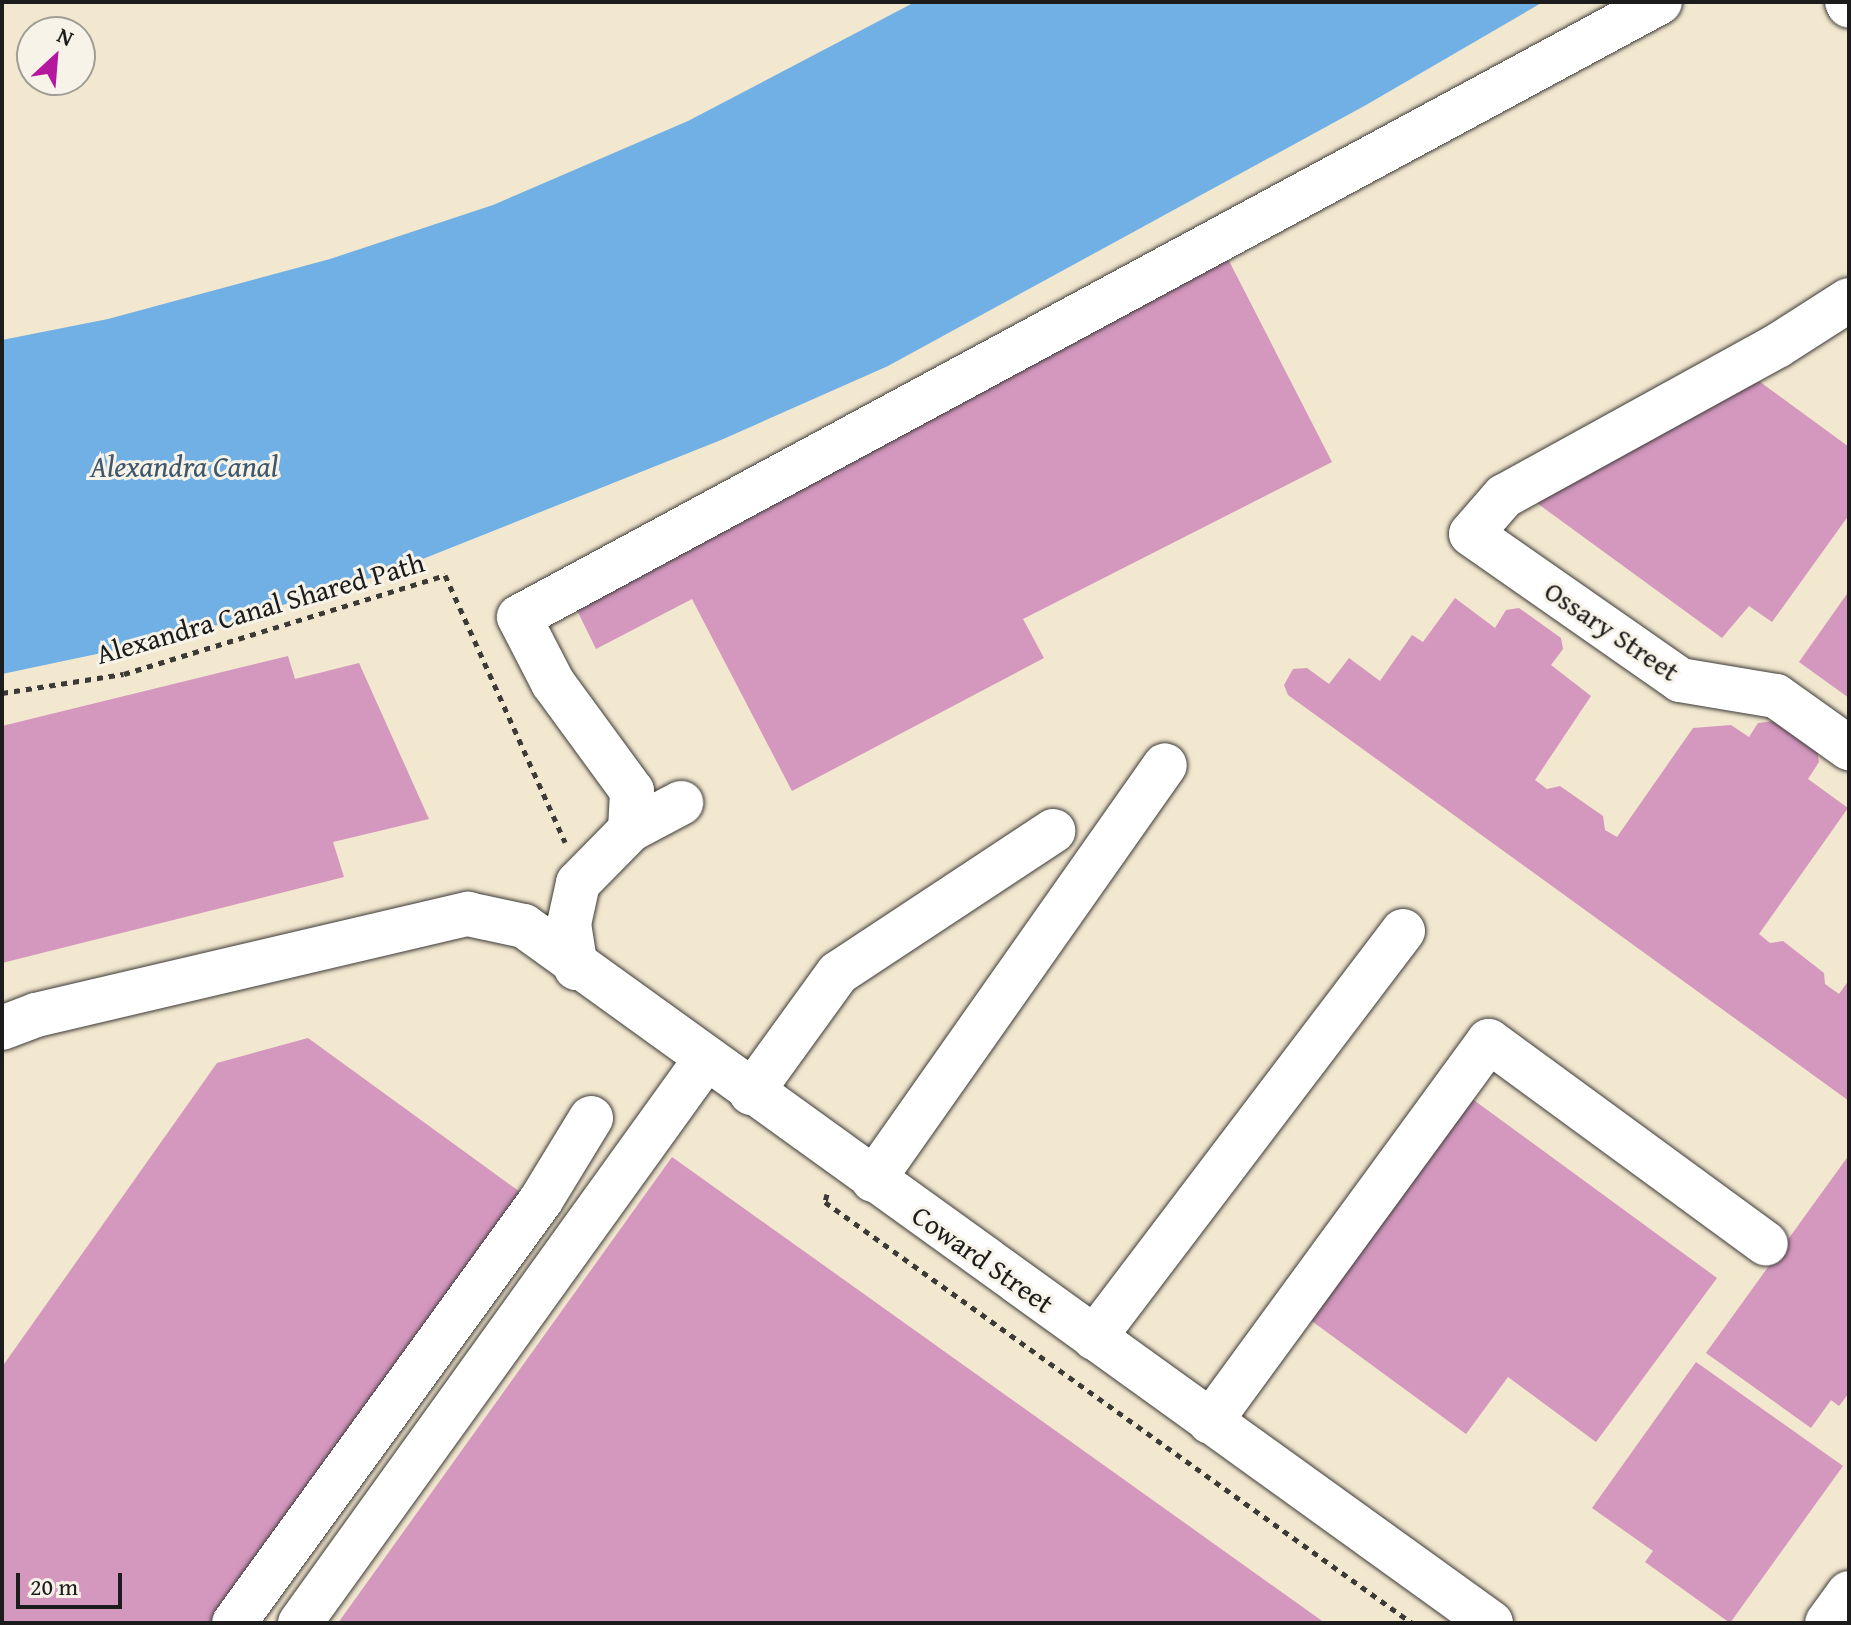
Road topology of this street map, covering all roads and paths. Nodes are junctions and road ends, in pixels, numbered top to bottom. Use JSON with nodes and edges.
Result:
{"nodes":[{"id":1,"x":1660,"y":2,"type":"edge"},
{"id":2,"x":1849,"y":300,"type":"edge"},
{"id":3,"x":2,"y":693,"type":"edge"},
{"id":4,"x":1849,"y":748,"type":"edge"},
{"id":5,"x":1165,"y":765,"type":"dead end"},
{"id":6,"x":681,"y":803,"type":"dead end"},
{"id":7,"x":561,"y":828,"type":"dead end"},
{"id":8,"x":630,"y":830,"type":"junction"},
{"id":9,"x":1053,"y":831,"type":"dead end"},
{"id":10,"x":1403,"y":931,"type":"dead end"},
{"id":11,"x":576,"y":968,"type":"junction"},
{"id":12,"x":2,"y":1028,"type":"edge"},
{"id":13,"x":705,"y":1060,"type":"junction"},
{"id":14,"x":751,"y":1093,"type":"junction"},
{"id":15,"x":591,"y":1118,"type":"dead end"},
{"id":16,"x":873,"y":1180,"type":"junction"},
{"id":17,"x":825,"y":1202,"type":"dead end"},
{"id":18,"x":1766,"y":1244,"type":"dead end"},
{"id":19,"x":1094,"y":1338,"type":"junction"},
{"id":20,"x":1210,"y":1422,"type":"junction"},
{"id":21,"x":1849,"y":1593,"type":"edge"},
{"id":22,"x":234,"y":1623,"type":"edge"},
{"id":23,"x":300,"y":1623,"type":"edge"},
{"id":24,"x":1412,"y":1623,"type":"edge"},
{"id":25,"x":1491,"y":1623,"type":"edge"},
{"id":26,"x":1827,"y":1623,"type":"edge"}],
"edges":[{"from":1,"to":8,"type":"street"},
{"from":2,"to":4,"type":"street","name":"Ossary Street"},
{"from":3,"to":7,"type":"path","name":"Alexandra Canal Shared Path"},
{"from":5,"to":16,"type":"street"},
{"from":6,"to":8,"type":"street"},
{"from":8,"to":11,"type":"street"},
{"from":9,"to":14,"type":"street"},
{"from":10,"to":19,"type":"street"},
{"from":11,"to":12,"type":"street","name":"Coward Street"},
{"from":11,"to":13,"type":"street","name":"Coward Street"},
{"from":13,"to":14,"type":"street","name":"Coward Street"},
{"from":13,"to":23,"type":"street"},
{"from":14,"to":16,"type":"street","name":"Coward Street"},
{"from":15,"to":22,"type":"street"},
{"from":16,"to":19,"type":"street","name":"Coward Street"},
{"from":17,"to":24,"type":"path"},
{"from":18,"to":20,"type":"street"},
{"from":19,"to":20,"type":"street","name":"Coward Street"},
{"from":20,"to":25,"type":"street","name":"Coward Street"},
{"from":21,"to":26,"type":"street"}]}
